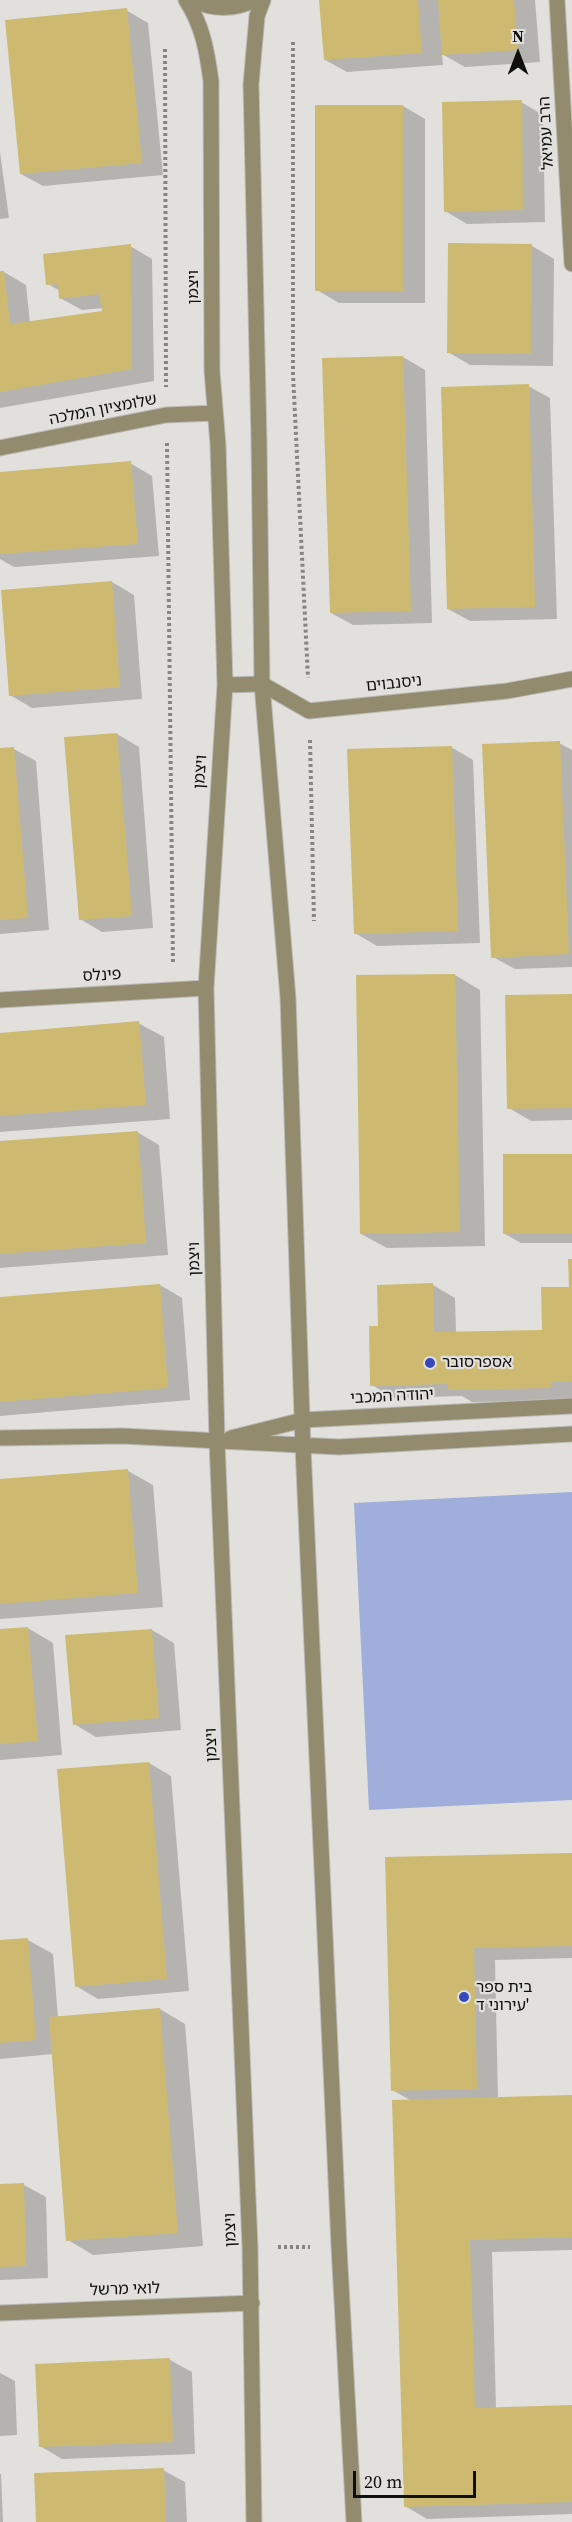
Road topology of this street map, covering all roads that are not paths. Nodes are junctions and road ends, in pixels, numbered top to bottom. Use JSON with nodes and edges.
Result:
{"nodes":[{"id":1,"x":186,"y":0,"type":"edge"},
{"id":2,"x":194,"y":0,"type":"edge"},
{"id":3,"x":255,"y":0,"type":"edge"},
{"id":4,"x":263,"y":0,"type":"edge"},
{"id":5,"x":557,"y":0,"type":"edge"},
{"id":6,"x":572,"y":264,"type":"edge"},
{"id":7,"x":214,"y":413,"type":"junction"},
{"id":8,"x":0,"y":448,"type":"edge"},
{"id":9,"x":572,"y":679,"type":"edge"},
{"id":10,"x":262,"y":684,"type":"junction"},
{"id":11,"x":225,"y":685,"type":"junction"},
{"id":12,"x":206,"y":988,"type":"junction"},
{"id":13,"x":0,"y":1000,"type":"edge"},
{"id":14,"x":572,"y":1406,"type":"edge"},
{"id":15,"x":303,"y":1420,"type":"junction"},
{"id":16,"x":572,"y":1434,"type":"edge"},
{"id":17,"x":0,"y":1438,"type":"edge"},
{"id":18,"x":217,"y":1442,"type":"junction"},
{"id":19,"x":303,"y":1447,"type":"junction"},
{"id":20,"x":252,"y":2303,"type":"junction"},
{"id":21,"x":0,"y":2313,"type":"edge"},
{"id":22,"x":254,"y":2522,"type":"edge"},
{"id":23,"x":354,"y":2522,"type":"edge"}],
"edges":[{"from":1,"to":7,"type":"street","name":"ויצמן"},
{"from":2,"to":3,"type":"street"},
{"from":4,"to":10,"type":"street"},
{"from":5,"to":6,"type":"street","name":"הרב עמיאל"},
{"from":7,"to":8,"type":"street","name":"שלומציון המלכה"},
{"from":7,"to":11,"type":"street","name":"ויצמן"},
{"from":9,"to":10,"type":"street","name":"ניסנבוים"},
{"from":10,"to":11,"type":"street"},
{"from":10,"to":15,"type":"street"},
{"from":11,"to":12,"type":"street","name":"ויצמן"},
{"from":12,"to":13,"type":"street","name":"פינלס"},
{"from":12,"to":18,"type":"street","name":"ויצמן"},
{"from":14,"to":15,"type":"street","name":"יהודה המכבי"},
{"from":15,"to":18,"type":"street","name":"יהודה המכבי"},
{"from":15,"to":19,"type":"street"},
{"from":16,"to":19,"type":"street","name":"יהודה המכבי"},
{"from":17,"to":18,"type":"street","name":"יהודה המכבי"},
{"from":18,"to":19,"type":"street","name":"יהודה המכבי"},
{"from":18,"to":20,"type":"street","name":"ויצמן"},
{"from":19,"to":23,"type":"street"},
{"from":20,"to":21,"type":"street","name":"לואי מרשל"},
{"from":20,"to":22,"type":"street","name":"ויצמן"}]}
